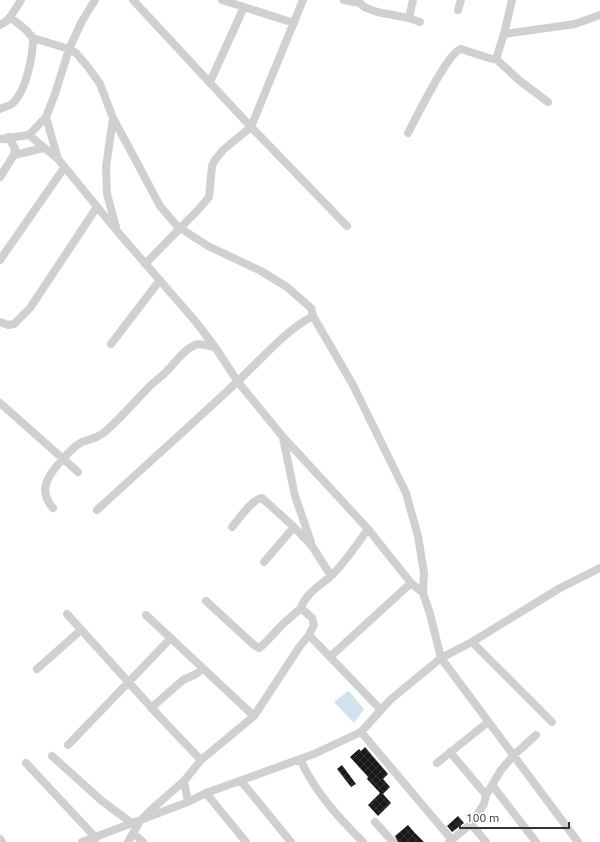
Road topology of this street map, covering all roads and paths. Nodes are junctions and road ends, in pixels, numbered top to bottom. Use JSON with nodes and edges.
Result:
{"nodes":[{"id":1,"x":21,"y":0,"type":"edge"},
{"id":2,"x":95,"y":0,"type":"edge"},
{"id":3,"x":133,"y":0,"type":"edge"},
{"id":4,"x":222,"y":0,"type":"edge"},
{"id":5,"x":303,"y":0,"type":"edge"},
{"id":6,"x":344,"y":0,"type":"edge"},
{"id":7,"x":413,"y":0,"type":"edge"},
{"id":8,"x":461,"y":0,"type":"edge"},
{"id":9,"x":512,"y":0,"type":"edge"},
{"id":10,"x":360,"y":2,"type":"edge"},
{"id":11,"x":244,"y":7,"type":"junction"},
{"id":12,"x":458,"y":10,"type":"dead end"},
{"id":13,"x":600,"y":15,"type":"edge"},
{"id":14,"x":10,"y":17,"type":"junction"},
{"id":15,"x":409,"y":18,"type":"junction"},
{"id":16,"x":420,"y":22,"type":"dead end"},
{"id":17,"x":294,"y":23,"type":"junction"},
{"id":18,"x":0,"y":25,"type":"edge"},
{"id":19,"x":504,"y":34,"type":"junction"},
{"id":20,"x":33,"y":38,"type":"junction"},
{"id":21,"x":69,"y":49,"type":"junction"},
{"id":22,"x":496,"y":59,"type":"junction"},
{"id":23,"x":210,"y":82,"type":"junction"},
{"id":24,"x":548,"y":102,"type":"dead end"},
{"id":25,"x":0,"y":109,"type":"edge"},
{"id":26,"x":46,"y":117,"type":"junction"},
{"id":27,"x":113,"y":118,"type":"junction"},
{"id":28,"x":251,"y":127,"type":"junction"},
{"id":29,"x":408,"y":133,"type":"dead end"},
{"id":30,"x":29,"y":135,"type":"junction"},
{"id":31,"x":4,"y":138,"type":"edge"},
{"id":32,"x":44,"y":148,"type":"junction"},
{"id":33,"x":14,"y":155,"type":"junction"},
{"id":34,"x":58,"y":159,"type":"junction"},
{"id":35,"x":64,"y":168,"type":"junction"},
{"id":36,"x":0,"y":177,"type":"edge"},
{"id":37,"x":97,"y":207,"type":"junction"},
{"id":38,"x":347,"y":226,"type":"dead end"},
{"id":39,"x":181,"y":228,"type":"junction"},
{"id":40,"x":117,"y":231,"type":"junction"},
{"id":41,"x":0,"y":260,"type":"edge"},
{"id":42,"x":145,"y":264,"type":"junction"},
{"id":43,"x":160,"y":280,"type":"junction"},
{"id":44,"x":313,"y":316,"type":"junction"},
{"id":45,"x":0,"y":322,"type":"edge"},
{"id":46,"x":111,"y":344,"type":"dead end"},
{"id":47,"x":215,"y":347,"type":"junction"},
{"id":48,"x":238,"y":382,"type":"junction"},
{"id":49,"x":0,"y":403,"type":"edge"},
{"id":50,"x":283,"y":437,"type":"junction"},
{"id":51,"x":63,"y":459,"type":"junction"},
{"id":52,"x":78,"y":472,"type":"dead end"},
{"id":53,"x":53,"y":508,"type":"dead end"},
{"id":54,"x":97,"y":510,"type":"dead end"},
{"id":55,"x":232,"y":527,"type":"dead end"},
{"id":56,"x":294,"y":527,"type":"junction"},
{"id":57,"x":368,"y":530,"type":"junction"},
{"id":58,"x":312,"y":546,"type":"junction"},
{"id":59,"x":264,"y":562,"type":"dead end"},
{"id":60,"x":600,"y":568,"type":"edge"},
{"id":61,"x":331,"y":576,"type":"junction"},
{"id":62,"x":411,"y":583,"type":"junction"},
{"id":63,"x":423,"y":593,"type":"junction"},
{"id":64,"x":206,"y":600,"type":"dead end"},
{"id":65,"x":301,"y":608,"type":"junction"},
{"id":66,"x":66,"y":614,"type":"dead end"},
{"id":67,"x":146,"y":615,"type":"dead end"},
{"id":68,"x":81,"y":630,"type":"junction"},
{"id":69,"x":310,"y":635,"type":"junction"},
{"id":70,"x":171,"y":638,"type":"junction"},
{"id":71,"x":472,"y":642,"type":"junction"},
{"id":72,"x":331,"y":656,"type":"junction"},
{"id":73,"x":441,"y":658,"type":"junction"},
{"id":74,"x":203,"y":668,"type":"junction"},
{"id":75,"x":37,"y":669,"type":"dead end"},
{"id":76,"x":129,"y":683,"type":"junction"},
{"id":77,"x":152,"y":708,"type":"junction"},
{"id":78,"x":381,"y":710,"type":"junction"},
{"id":79,"x":254,"y":716,"type":"junction"},
{"id":80,"x":488,"y":722,"type":"junction"},
{"id":81,"x":552,"y":722,"type":"dead end"},
{"id":82,"x":361,"y":732,"type":"junction"},
{"id":83,"x":536,"y":735,"type":"dead end"},
{"id":84,"x":68,"y":745,"type":"dead end"},
{"id":85,"x":450,"y":752,"type":"junction"},
{"id":86,"x":52,"y":756,"type":"dead end"},
{"id":87,"x":513,"y":756,"type":"junction"},
{"id":88,"x":201,"y":760,"type":"junction"},
{"id":89,"x":300,"y":760,"type":"junction"},
{"id":90,"x":26,"y":763,"type":"dead end"},
{"id":91,"x":437,"y":763,"type":"dead end"},
{"id":92,"x":184,"y":781,"type":"junction"},
{"id":93,"x":241,"y":781,"type":"junction"},
{"id":94,"x":492,"y":785,"type":"junction"},
{"id":95,"x":206,"y":793,"type":"junction"},
{"id":96,"x":486,"y":795,"type":"junction"},
{"id":97,"x":188,"y":802,"type":"junction"},
{"id":98,"x":136,"y":822,"type":"junction"},
{"id":99,"x":375,"y":822,"type":"dead end"},
{"id":100,"x":471,"y":824,"type":"junction"},
{"id":101,"x":133,"y":833,"type":"junction"},
{"id":102,"x":96,"y":838,"type":"junction"},
{"id":103,"x":0,"y":839,"type":"edge"},
{"id":104,"x":451,"y":841,"type":"edge"},
{"id":105,"x":2,"y":842,"type":"edge"},
{"id":106,"x":82,"y":842,"type":"edge"},
{"id":107,"x":128,"y":842,"type":"edge"},
{"id":108,"x":143,"y":842,"type":"edge"},
{"id":109,"x":246,"y":842,"type":"edge"},
{"id":110,"x":291,"y":842,"type":"edge"},
{"id":111,"x":363,"y":842,"type":"edge"},
{"id":112,"x":393,"y":842,"type":"edge"},
{"id":113,"x":486,"y":842,"type":"edge"},
{"id":114,"x":536,"y":842,"type":"edge"},
{"id":115,"x":578,"y":842,"type":"edge"}],
"edges":[{"from":1,"to":14,"type":"street"},
{"from":2,"to":21,"type":"street"},
{"from":3,"to":23,"type":"street"},
{"from":4,"to":11,"type":"street"},
{"from":5,"to":17,"type":"street"},
{"from":6,"to":10,"type":"street"},
{"from":7,"to":15,"type":"street"},
{"from":8,"to":12,"type":"street"},
{"from":9,"to":19,"type":"street"},
{"from":10,"to":15,"type":"street"},
{"from":11,"to":17,"type":"street"},
{"from":11,"to":23,"type":"street"},
{"from":13,"to":19,"type":"street"},
{"from":14,"to":18,"type":"street"},
{"from":14,"to":20,"type":"street"},
{"from":15,"to":16,"type":"street"},
{"from":17,"to":28,"type":"street"},
{"from":19,"to":22,"type":"street"},
{"from":20,"to":21,"type":"street"},
{"from":20,"to":25,"type":"street"},
{"from":21,"to":26,"type":"street"},
{"from":21,"to":27,"type":"street"},
{"from":22,"to":24,"type":"street"},
{"from":22,"to":29,"type":"street"},
{"from":23,"to":28,"type":"street"},
{"from":26,"to":30,"type":"street"},
{"from":26,"to":34,"type":"street"},
{"from":27,"to":39,"type":"street"},
{"from":27,"to":40,"type":"street"},
{"from":28,"to":38,"type":"street"},
{"from":28,"to":39,"type":"street"},
{"from":30,"to":31,"type":"street"},
{"from":30,"to":32,"type":"street"},
{"from":31,"to":33,"type":"street"},
{"from":32,"to":33,"type":"street"},
{"from":32,"to":34,"type":"street"},
{"from":33,"to":36,"type":"street"},
{"from":34,"to":35,"type":"street"},
{"from":35,"to":37,"type":"street"},
{"from":35,"to":41,"type":"street"},
{"from":37,"to":40,"type":"street"},
{"from":37,"to":45,"type":"street"},
{"from":39,"to":42,"type":"street"},
{"from":39,"to":44,"type":"street"},
{"from":40,"to":42,"type":"street"},
{"from":42,"to":43,"type":"street"},
{"from":43,"to":46,"type":"street"},
{"from":43,"to":47,"type":"street"},
{"from":44,"to":48,"type":"street"},
{"from":44,"to":63,"type":"street"},
{"from":47,"to":48,"type":"street"},
{"from":47,"to":51,"type":"street"},
{"from":48,"to":50,"type":"street"},
{"from":48,"to":54,"type":"street"},
{"from":49,"to":51,"type":"street"},
{"from":50,"to":57,"type":"street"},
{"from":50,"to":58,"type":"street"},
{"from":51,"to":52,"type":"street"},
{"from":51,"to":53,"type":"street"},
{"from":55,"to":56,"type":"street"},
{"from":56,"to":58,"type":"street"},
{"from":56,"to":59,"type":"street"},
{"from":57,"to":61,"type":"street"},
{"from":57,"to":62,"type":"street"},
{"from":58,"to":61,"type":"street"},
{"from":60,"to":71,"type":"street"},
{"from":61,"to":65,"type":"street"},
{"from":62,"to":63,"type":"street"},
{"from":62,"to":72,"type":"street"},
{"from":63,"to":73,"type":"street"},
{"from":64,"to":65,"type":"street"},
{"from":65,"to":69,"type":"street"},
{"from":66,"to":68,"type":"street"},
{"from":67,"to":70,"type":"street"},
{"from":68,"to":75,"type":"street"},
{"from":68,"to":76,"type":"street"},
{"from":69,"to":72,"type":"street"},
{"from":69,"to":79,"type":"street"},
{"from":70,"to":74,"type":"street"},
{"from":70,"to":76,"type":"street"},
{"from":71,"to":73,"type":"street"},
{"from":71,"to":81,"type":"street"},
{"from":72,"to":78,"type":"street"},
{"from":73,"to":78,"type":"street"},
{"from":73,"to":80,"type":"street"},
{"from":74,"to":77,"type":"street"},
{"from":74,"to":79,"type":"street"},
{"from":76,"to":77,"type":"street"},
{"from":76,"to":84,"type":"street"},
{"from":77,"to":88,"type":"street"},
{"from":78,"to":82,"type":"street"},
{"from":79,"to":88,"type":"street"},
{"from":80,"to":85,"type":"street"},
{"from":80,"to":87,"type":"street"},
{"from":82,"to":89,"type":"street"},
{"from":82,"to":104,"type":"street"},
{"from":83,"to":87,"type":"street"},
{"from":85,"to":91,"type":"street"},
{"from":85,"to":96,"type":"street"},
{"from":86,"to":98,"type":"street"},
{"from":87,"to":94,"type":"street"},
{"from":87,"to":115,"type":"street"},
{"from":88,"to":92,"type":"street"},
{"from":89,"to":93,"type":"street"},
{"from":89,"to":111,"type":"street"},
{"from":90,"to":102,"type":"street"},
{"from":92,"to":97,"type":"street"},
{"from":92,"to":98,"type":"street"},
{"from":93,"to":95,"type":"street"},
{"from":93,"to":110,"type":"street"},
{"from":94,"to":96,"type":"street"},
{"from":94,"to":114,"type":"street"},
{"from":95,"to":97,"type":"street"},
{"from":95,"to":109,"type":"street"},
{"from":96,"to":100,"type":"street"},
{"from":97,"to":98,"type":"street"},
{"from":98,"to":101,"type":"street"},
{"from":98,"to":102,"type":"street"},
{"from":99,"to":112,"type":"street"},
{"from":100,"to":104,"type":"street"},
{"from":100,"to":113,"type":"street"},
{"from":101,"to":107,"type":"street"},
{"from":101,"to":108,"type":"street"},
{"from":102,"to":106,"type":"street"},
{"from":103,"to":105,"type":"street"}]}
